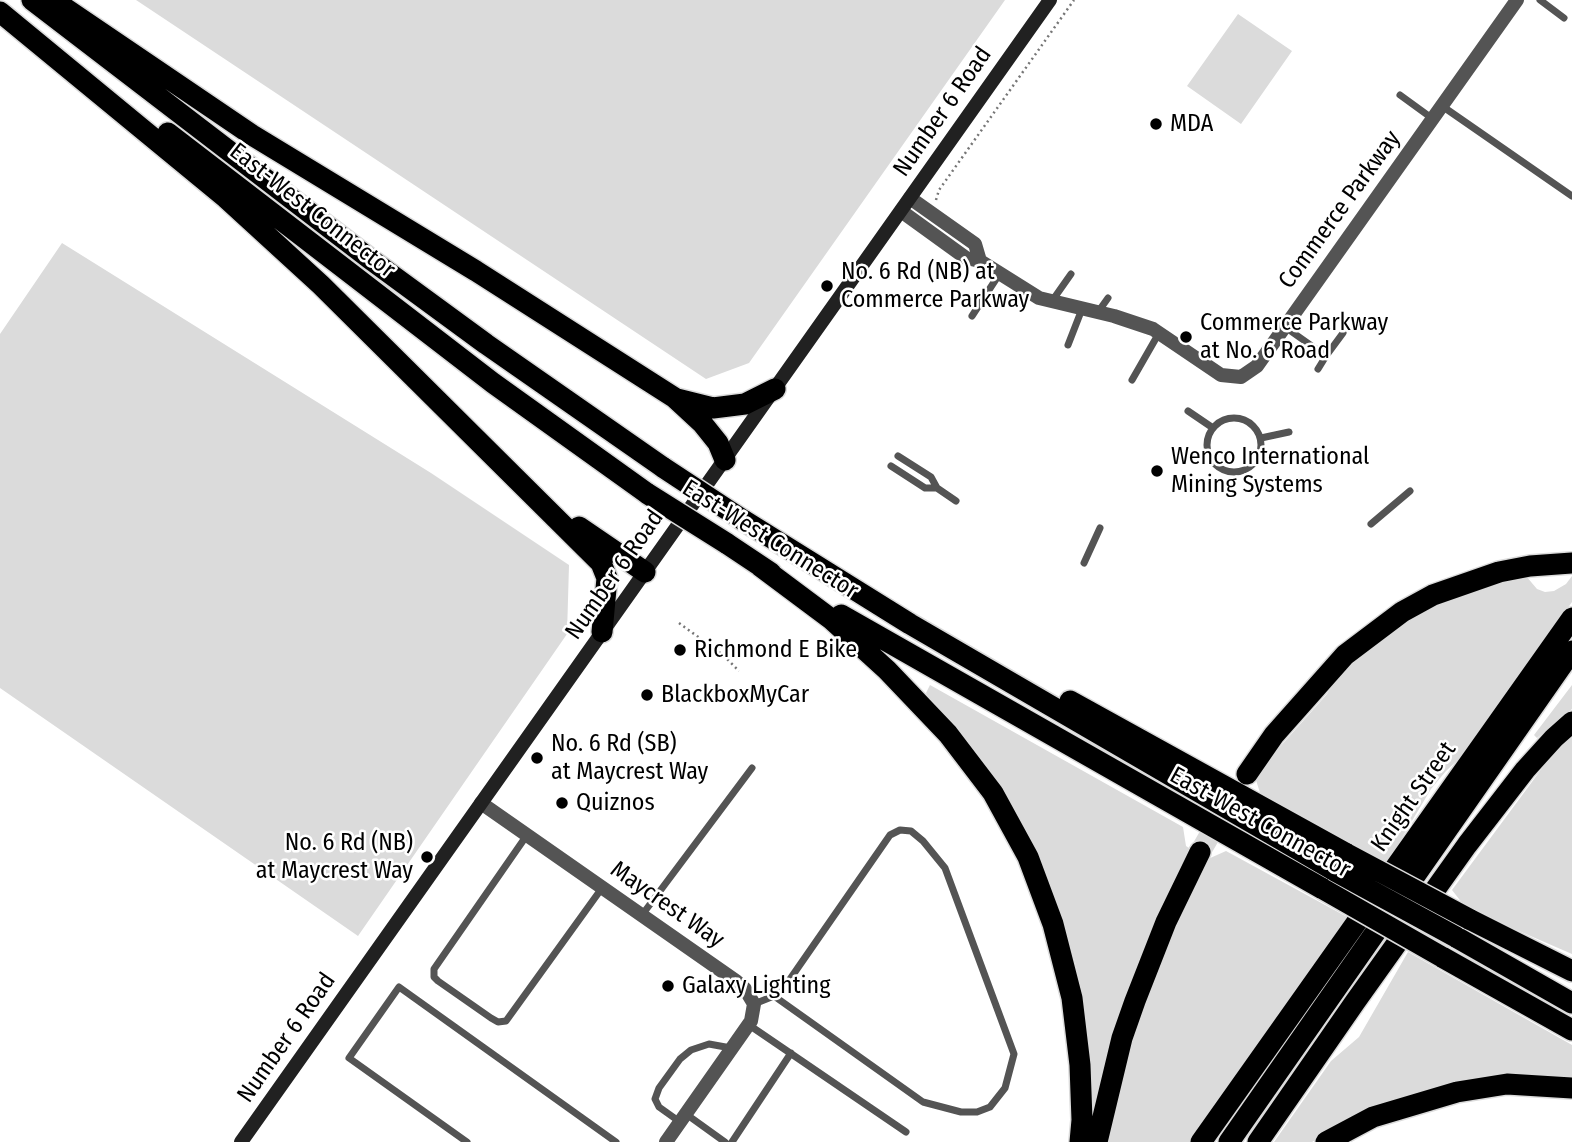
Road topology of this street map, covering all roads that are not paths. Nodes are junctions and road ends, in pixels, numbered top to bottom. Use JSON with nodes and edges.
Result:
{"nodes":[{"id":1,"x":33,"y":0,"type":"edge"},
{"id":2,"x":53,"y":0,"type":"edge"},
{"id":3,"x":1050,"y":0,"type":"edge"},
{"id":4,"x":1517,"y":0,"type":"edge"},
{"id":5,"x":1540,"y":0,"type":"edge"},
{"id":6,"x":0,"y":4,"type":"edge"},
{"id":7,"x":0,"y":12,"type":"edge"},
{"id":8,"x":1564,"y":18,"type":"dead end"},
{"id":9,"x":1400,"y":95,"type":"dead end"},
{"id":10,"x":1442,"y":106,"type":"junction"},
{"id":11,"x":1433,"y":118,"type":"junction"},
{"id":12,"x":1572,"y":196,"type":"edge"},
{"id":13,"x":910,"y":198,"type":"junction"},
{"id":14,"x":901,"y":211,"type":"junction"},
{"id":15,"x":980,"y":261,"type":"junction"},
{"id":16,"x":1000,"y":273,"type":"junction"},
{"id":17,"x":1071,"y":274,"type":"dead end"},
{"id":18,"x":1108,"y":298,"type":"dead end"},
{"id":19,"x":1052,"y":301,"type":"junction"},
{"id":20,"x":1082,"y":309,"type":"junction"},
{"id":21,"x":1098,"y":313,"type":"junction"},
{"id":22,"x":972,"y":316,"type":"dead end"},
{"id":23,"x":1285,"y":327,"type":"junction"},
{"id":24,"x":1159,"y":333,"type":"junction"},
{"id":25,"x":1343,"y":333,"type":"dead end"},
{"id":26,"x":1069,"y":345,"type":"dead end"},
{"id":27,"x":1326,"y":356,"type":"junction"},
{"id":28,"x":1318,"y":369,"type":"dead end"},
{"id":29,"x":1132,"y":380,"type":"dead end"},
{"id":30,"x":775,"y":389,"type":"junction"},
{"id":31,"x":675,"y":398,"type":"junction"},
{"id":32,"x":1188,"y":411,"type":"dead end"},
{"id":33,"x":1213,"y":428,"type":"junction"},
{"id":34,"x":1289,"y":432,"type":"dead end"},
{"id":35,"x":1261,"y":438,"type":"junction"},
{"id":36,"x":898,"y":456,"type":"dead end"},
{"id":37,"x":725,"y":460,"type":"junction"},
{"id":38,"x":891,"y":466,"type":"dead end"},
{"id":39,"x":937,"y":488,"type":"junction"},
{"id":40,"x":1409,"y":491,"type":"dead end"},
{"id":41,"x":540,"y":500,"type":"junction"},
{"id":42,"x":956,"y":501,"type":"dead end"},
{"id":43,"x":1371,"y":524,"type":"dead end"},
{"id":44,"x":1100,"y":528,"type":"dead end"},
{"id":45,"x":1084,"y":563,"type":"dead end"},
{"id":46,"x":1566,"y":563,"type":"edge"},
{"id":47,"x":760,"y":566,"type":"junction"},
{"id":48,"x":645,"y":572,"type":"junction"},
{"id":49,"x":1572,"y":618,"type":"edge"},
{"id":50,"x":602,"y":632,"type":"junction"},
{"id":51,"x":1572,"y":651,"type":"edge"},
{"id":52,"x":1572,"y":722,"type":"edge"},
{"id":53,"x":752,"y":768,"type":"dead end"},
{"id":54,"x":1247,"y":774,"type":"dead end"},
{"id":55,"x":481,"y":803,"type":"junction"},
{"id":56,"x":527,"y":835,"type":"junction"},
{"id":57,"x":1200,"y":852,"type":"tunnel mouth"},
{"id":58,"x":1341,"y":862,"type":"junction"},
{"id":59,"x":602,"y":888,"type":"junction"},
{"id":60,"x":642,"y":915,"type":"junction"},
{"id":61,"x":1572,"y":971,"type":"edge"},
{"id":62,"x":774,"y":996,"type":"junction"},
{"id":63,"x":1572,"y":1003,"type":"edge"},
{"id":64,"x":754,"y":1004,"type":"junction"},
{"id":65,"x":748,"y":1025,"type":"junction"},
{"id":66,"x":1572,"y":1030,"type":"edge"},
{"id":67,"x":732,"y":1049,"type":"junction"},
{"id":68,"x":791,"y":1053,"type":"junction"},
{"id":69,"x":1572,"y":1088,"type":"edge"},
{"id":70,"x":683,"y":1118,"type":"junction"},
{"id":71,"x":906,"y":1132,"type":"dead end"},
{"id":72,"x":242,"y":1142,"type":"edge"},
{"id":73,"x":467,"y":1142,"type":"edge"},
{"id":74,"x":616,"y":1142,"type":"edge"},
{"id":75,"x":666,"y":1142,"type":"edge"},
{"id":76,"x":725,"y":1142,"type":"edge"},
{"id":77,"x":732,"y":1142,"type":"edge"},
{"id":78,"x":1080,"y":1142,"type":"edge"},
{"id":79,"x":1097,"y":1142,"type":"edge"},
{"id":80,"x":1201,"y":1142,"type":"edge"},
{"id":81,"x":1229,"y":1142,"type":"edge"},
{"id":82,"x":1258,"y":1142,"type":"edge"},
{"id":83,"x":1326,"y":1142,"type":"edge"}],
"edges":[{"from":1,"to":58,"type":"highway","name":"East-West Connector","bridge":true},
{"from":2,"to":31,"type":"highway"},
{"from":3,"to":13,"type":"main road","name":"Number 6 Road"},
{"from":4,"to":10,"type":"street","name":"Commerce Parkway"},
{"from":5,"to":8,"type":"lane"},
{"from":6,"to":47,"type":"highway","name":"East-West Connector","bridge":true},
{"from":7,"to":41,"type":"highway"},
{"from":9,"to":11,"type":"lane"},
{"from":10,"to":11,"type":"street","name":"Commerce Parkway"},
{"from":10,"to":12,"type":"lane"},
{"from":11,"to":23,"type":"street","name":"Commerce Parkway"},
{"from":13,"to":14,"type":"main road","name":"Number 6 Road"},
{"from":13,"to":15,"type":"street","name":"Commerce Parkway"},
{"from":14,"to":15,"type":"street","name":"Commerce Parkway"},
{"from":14,"to":30,"type":"main road","name":"Number 6 Road"},
{"from":15,"to":16,"type":"street","name":"Commerce Parkway"},
{"from":16,"to":19,"type":"street","name":"Commerce Parkway"},
{"from":16,"to":22,"type":"lane"},
{"from":17,"to":19,"type":"lane"},
{"from":18,"to":21,"type":"lane"},
{"from":19,"to":20,"type":"street","name":"Commerce Parkway"},
{"from":20,"to":21,"type":"street","name":"Commerce Parkway"},
{"from":20,"to":26,"type":"lane"},
{"from":21,"to":24,"type":"street","name":"Commerce Parkway"},
{"from":23,"to":24,"type":"street","name":"Commerce Parkway"},
{"from":23,"to":27,"type":"lane"},
{"from":24,"to":29,"type":"lane"},
{"from":25,"to":27,"type":"lane"},
{"from":27,"to":28,"type":"lane"},
{"from":30,"to":31,"type":"highway"},
{"from":30,"to":37,"type":"main road","name":"Number 6 Road"},
{"from":31,"to":37,"type":"highway"},
{"from":32,"to":33,"type":"lane"},
{"from":33,"to":35,"type":"lane"},
{"from":33,"to":35,"type":"lane"},
{"from":34,"to":35,"type":"lane"},
{"from":36,"to":39,"type":"lane"},
{"from":37,"to":48,"type":"main road","name":"Number 6 Road"},
{"from":38,"to":39,"type":"lane"},
{"from":39,"to":42,"type":"lane"},
{"from":40,"to":43,"type":"lane"},
{"from":41,"to":48,"type":"highway"},
{"from":41,"to":50,"type":"highway"},
{"from":44,"to":45,"type":"lane"},
{"from":46,"to":54,"type":"highway"},
{"from":47,"to":66,"type":"highway","name":"East-West Connector","bridge":true},
{"from":47,"to":78,"type":"highway"},
{"from":48,"to":50,"type":"main road","name":"Number 6 Road"},
{"from":49,"to":80,"type":"highway","name":"Knight Street"},
{"from":50,"to":55,"type":"main road","name":"Number 6 Road"},
{"from":51,"to":81,"type":"highway","name":"Knight Street"},
{"from":52,"to":82,"type":"highway"},
{"from":53,"to":60,"type":"lane"},
{"from":55,"to":56,"type":"street","name":"Maycrest Way"},
{"from":55,"to":72,"type":"main road","name":"Number 6 Road"},
{"from":56,"to":59,"type":"street","name":"Maycrest Way"},
{"from":56,"to":59,"type":"lane"},
{"from":57,"to":79,"type":"highway"},
{"from":58,"to":61,"type":"highway","bridge":true},
{"from":58,"to":63,"type":"highway","name":"East-West Connector","bridge":true},
{"from":59,"to":60,"type":"street","name":"Maycrest Way"},
{"from":60,"to":64,"type":"street","name":"Maycrest Way"},
{"from":62,"to":62,"type":"lane"},
{"from":62,"to":64,"type":"lane"},
{"from":64,"to":65,"type":"street"},
{"from":65,"to":67,"type":"street"},
{"from":65,"to":68,"type":"lane"},
{"from":67,"to":70,"type":"street"},
{"from":67,"to":70,"type":"lane"},
{"from":68,"to":71,"type":"lane"},
{"from":68,"to":77,"type":"lane"},
{"from":69,"to":83,"type":"highway"},
{"from":70,"to":75,"type":"street"},
{"from":70,"to":76,"type":"lane"},
{"from":73,"to":74,"type":"lane"}]}
